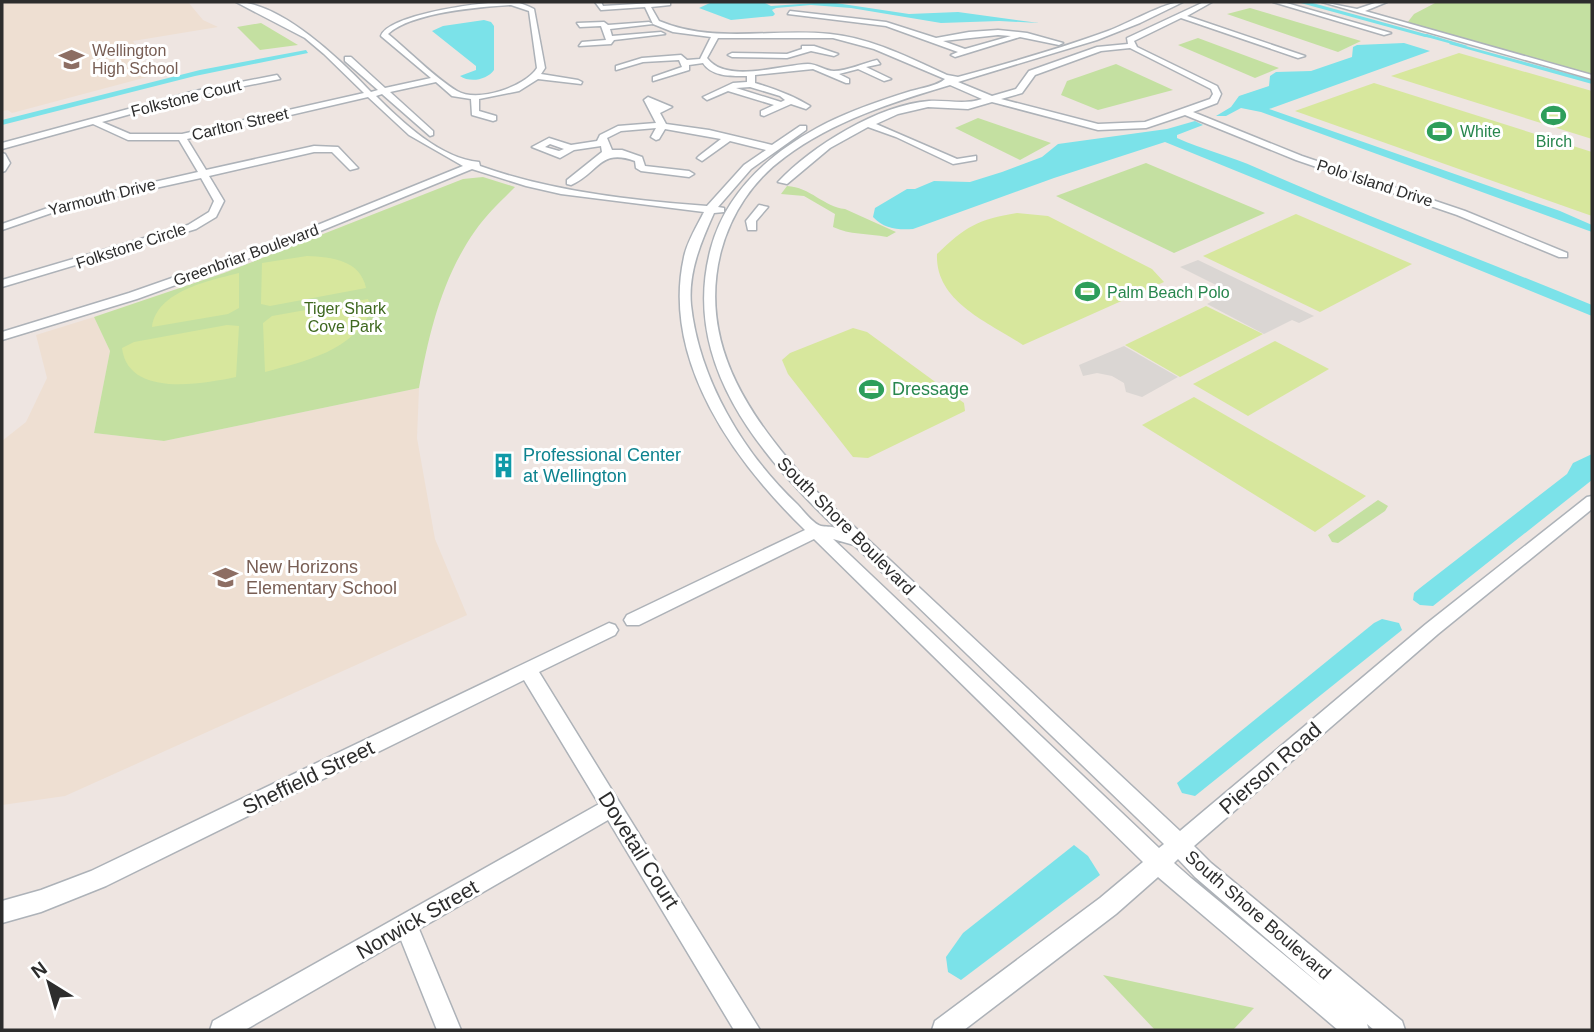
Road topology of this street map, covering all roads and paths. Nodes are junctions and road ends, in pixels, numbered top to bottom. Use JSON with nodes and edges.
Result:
{"nodes":[{"id":1,"x":239,"y":2,"type":"edge"},
{"id":2,"x":261,"y":2,"type":"edge"},
{"id":3,"x":622,"y":2,"type":"edge"},
{"id":4,"x":667,"y":2,"type":"edge"},
{"id":5,"x":1163,"y":2,"type":"edge"},
{"id":6,"x":1180,"y":2,"type":"edge"},
{"id":7,"x":1209,"y":2,"type":"edge"},
{"id":8,"x":1276,"y":2,"type":"edge"},
{"id":9,"x":1325,"y":2,"type":"edge"},
{"id":10,"x":520,"y":3,"type":"edge"},
{"id":11,"x":598,"y":3,"type":"edge"},
{"id":12,"x":646,"y":3,"type":"edge"},
{"id":13,"x":1381,"y":3,"type":"edge"},
{"id":14,"x":1353,"y":10,"type":"junction"},
{"id":15,"x":790,"y":13,"type":"dead end"},
{"id":16,"x":821,"y":16,"type":"junction"},
{"id":17,"x":1181,"y":16,"type":"junction"},
{"id":18,"x":649,"y":24,"type":"dead end"},
{"id":19,"x":580,"y":25,"type":"dead end"},
{"id":20,"x":607,"y":27,"type":"junction"},
{"id":21,"x":637,"y":30,"type":"junction"},
{"id":22,"x":664,"y":31,"type":"junction"},
{"id":23,"x":1387,"y":33,"type":"dead end"},
{"id":24,"x":818,"y":34,"type":"junction"},
{"id":25,"x":1026,"y":34,"type":"junction"},
{"id":26,"x":716,"y":35,"type":"junction"},
{"id":27,"x":610,"y":38,"type":"junction"},
{"id":28,"x":936,"y":40,"type":"junction"},
{"id":29,"x":1458,"y":41,"type":"joint"},
{"id":30,"x":1059,"y":43,"type":"junction"},
{"id":31,"x":582,"y":44,"type":"dead end"},
{"id":32,"x":1132,"y":46,"type":"junction"},
{"id":33,"x":814,"y":48,"type":"junction"},
{"id":34,"x":965,"y":52,"type":"junction"},
{"id":35,"x":834,"y":54,"type":"dead end"},
{"id":36,"x":732,"y":55,"type":"dead end"},
{"id":37,"x":758,"y":55,"type":"junction"},
{"id":38,"x":787,"y":56,"type":"junction"},
{"id":39,"x":952,"y":56,"type":"dead end"},
{"id":40,"x":1301,"y":56,"type":"dead end"},
{"id":41,"x":642,"y":60,"type":"junction"},
{"id":42,"x":704,"y":61,"type":"junction"},
{"id":43,"x":877,"y":62,"type":"dead end"},
{"id":44,"x":685,"y":63,"type":"junction"},
{"id":45,"x":859,"y":66,"type":"junction"},
{"id":46,"x":619,"y":68,"type":"dead end"},
{"id":47,"x":798,"y":68,"type":"junction"},
{"id":48,"x":677,"y":72,"type":"junction"},
{"id":49,"x":751,"y":73,"type":"junction"},
{"id":50,"x":874,"y":73,"type":"junction"},
{"id":51,"x":831,"y":74,"type":"junction"},
{"id":52,"x":536,"y":76,"type":"junction"},
{"id":53,"x":277,"y":77,"type":"dead end"},
{"id":54,"x":1592,"y":77,"type":"edge"},
{"id":55,"x":656,"y":79,"type":"dead end"},
{"id":56,"x":887,"y":79,"type":"dead end"},
{"id":57,"x":950,"y":80,"type":"junction"},
{"id":58,"x":440,"y":81,"type":"junction"},
{"id":59,"x":846,"y":81,"type":"junction"},
{"id":60,"x":578,"y":82,"type":"dead end"},
{"id":61,"x":751,"y":84,"type":"junction"},
{"id":62,"x":830,"y":85,"type":"dead end"},
{"id":63,"x":728,"y":89,"type":"junction"},
{"id":64,"x":385,"y":92,"type":"junction"},
{"id":65,"x":371,"y":95,"type":"junction"},
{"id":66,"x":707,"y":97,"type":"dead end"},
{"id":67,"x":475,"y":98,"type":"junction"},
{"id":68,"x":995,"y":98,"type":"junction"},
{"id":69,"x":791,"y":101,"type":"junction"},
{"id":70,"x":781,"y":106,"type":"junction"},
{"id":71,"x":806,"y":106,"type":"dead end"},
{"id":72,"x":655,"y":112,"type":"dead end"},
{"id":73,"x":1186,"y":112,"type":"junction"},
{"id":74,"x":764,"y":113,"type":"dead end"},
{"id":75,"x":492,"y":118,"type":"dead end"},
{"id":76,"x":609,"y":119,"type":"dead end"},
{"id":77,"x":96,"y":122,"type":"junction"},
{"id":78,"x":868,"y":124,"type":"junction"},
{"id":79,"x":662,"y":125,"type":"junction"},
{"id":80,"x":704,"y":127,"type":"dead end"},
{"id":81,"x":621,"y":129,"type":"junction"},
{"id":82,"x":726,"y":134,"type":"junction"},
{"id":83,"x":182,"y":137,"type":"junction"},
{"id":84,"x":656,"y":137,"type":"dead end"},
{"id":85,"x":758,"y":137,"type":"dead end"},
{"id":86,"x":2,"y":146,"type":"edge"},
{"id":87,"x":571,"y":148,"type":"dead end"},
{"id":88,"x":605,"y":148,"type":"junction"},
{"id":89,"x":771,"y":148,"type":"junction"},
{"id":90,"x":2,"y":156,"type":"edge"},
{"id":91,"x":702,"y":158,"type":"dead end"},
{"id":92,"x":972,"y":158,"type":"dead end"},
{"id":93,"x":485,"y":160,"type":"junction"},
{"id":94,"x":472,"y":165,"type":"junction"},
{"id":95,"x":353,"y":168,"type":"dead end"},
{"id":96,"x":2,"y":169,"type":"edge"},
{"id":97,"x":204,"y":173,"type":"junction"},
{"id":98,"x":689,"y":174,"type":"dead end"},
{"id":99,"x":571,"y":182,"type":"junction"},
{"id":100,"x":783,"y":182,"type":"dead end"},
{"id":101,"x":724,"y":206,"type":"junction"},
{"id":102,"x":763,"y":207,"type":"dead end"},
{"id":103,"x":2,"y":228,"type":"edge"},
{"id":104,"x":752,"y":228,"type":"dead end"},
{"id":105,"x":1563,"y":255,"type":"dead end"},
{"id":106,"x":2,"y":284,"type":"edge"},
{"id":107,"x":2,"y":336,"type":"edge"},
{"id":108,"x":1592,"y":501,"type":"edge"},
{"id":109,"x":793,"y":510,"type":"junction"},
{"id":110,"x":842,"y":525,"type":"junction"},
{"id":111,"x":815,"y":532,"type":"junction"},
{"id":112,"x":861,"y":543,"type":"junction"},
{"id":113,"x":632,"y":620,"type":"dead end"},
{"id":114,"x":609,"y":630,"type":"dead end"},
{"id":115,"x":528,"y":670,"type":"junction"},
{"id":116,"x":612,"y":807,"type":"junction"},
{"id":117,"x":1180,"y":847,"type":"junction"},
{"id":118,"x":1160,"y":863,"type":"junction"},
{"id":119,"x":2,"y":912,"type":"edge"},
{"id":120,"x":406,"y":925,"type":"junction"},
{"id":121,"x":222,"y":1030,"type":"edge"},
{"id":122,"x":449,"y":1030,"type":"edge"},
{"id":123,"x":748,"y":1030,"type":"edge"},
{"id":124,"x":944,"y":1030,"type":"edge"},
{"id":125,"x":1357,"y":1030,"type":"edge"},
{"id":126,"x":1393,"y":1030,"type":"edge"}],
"edges":[{"from":1,"to":65,"type":"street"},
{"from":2,"to":64,"type":"street"},
{"from":3,"to":11,"type":"street"},
{"from":4,"to":12,"type":"street"},
{"from":5,"to":30,"type":"street","name":"South Shore Boulevard"},
{"from":6,"to":57,"type":"street","name":"South Shore Boulevard"},
{"from":7,"to":17,"type":"street"},
{"from":8,"to":23,"type":"street"},
{"from":9,"to":14,"type":"street"},
{"from":10,"to":52,"type":"street"},
{"from":10,"to":58,"type":"street"},
{"from":11,"to":12,"type":"street"},
{"from":12,"to":22,"type":"street"},
{"from":13,"to":14,"type":"street"},
{"from":14,"to":29,"type":"street"},
{"from":15,"to":16,"type":"street"},
{"from":16,"to":24,"type":"street"},
{"from":16,"to":28,"type":"street"},
{"from":17,"to":32,"type":"street"},
{"from":17,"to":40,"type":"street"},
{"from":18,"to":21,"type":"street"},
{"from":19,"to":20,"type":"street"},
{"from":20,"to":21,"type":"street"},
{"from":20,"to":27,"type":"street"},
{"from":21,"to":22,"type":"street"},
{"from":21,"to":27,"type":"street"},
{"from":22,"to":26,"type":"street"},
{"from":24,"to":26,"type":"street"},
{"from":24,"to":57,"type":"street"},
{"from":25,"to":28,"type":"street"},
{"from":25,"to":30,"type":"street"},
{"from":25,"to":34,"type":"street"},
{"from":26,"to":42,"type":"street"},
{"from":27,"to":31,"type":"street"},
{"from":28,"to":34,"type":"street"},
{"from":29,"to":54,"type":"street"},
{"from":30,"to":57,"type":"street","name":"South Shore Boulevard"},
{"from":32,"to":68,"type":"street"},
{"from":32,"to":73,"type":"street"},
{"from":33,"to":35,"type":"street"},
{"from":33,"to":37,"type":"street"},
{"from":33,"to":38,"type":"street"},
{"from":34,"to":39,"type":"street"},
{"from":36,"to":37,"type":"street"},
{"from":37,"to":38,"type":"street"},
{"from":38,"to":47,"type":"street"},
{"from":41,"to":44,"type":"street"},
{"from":41,"to":46,"type":"street"},
{"from":41,"to":48,"type":"street"},
{"from":42,"to":44,"type":"street"},
{"from":42,"to":49,"type":"street"},
{"from":43,"to":45,"type":"street"},
{"from":44,"to":48,"type":"street"},
{"from":45,"to":50,"type":"street"},
{"from":45,"to":51,"type":"street"},
{"from":47,"to":49,"type":"street"},
{"from":47,"to":51,"type":"street"},
{"from":48,"to":55,"type":"street"},
{"from":49,"to":61,"type":"street"},
{"from":50,"to":56,"type":"street"},
{"from":50,"to":59,"type":"street"},
{"from":51,"to":59,"type":"street"},
{"from":52,"to":60,"type":"street"},
{"from":52,"to":67,"type":"street"},
{"from":53,"to":77,"type":"street","name":"Folkstone Court"},
{"from":57,"to":68,"type":"street"},
{"from":57,"to":89,"type":"street","name":"South Shore Boulevard"},
{"from":57,"to":101,"type":"street","name":"South Shore Boulevard"},
{"from":58,"to":64,"type":"street","name":"Carlton Street"},
{"from":58,"to":67,"type":"street"},
{"from":59,"to":62,"type":"street"},
{"from":61,"to":63,"type":"street"},
{"from":61,"to":69,"type":"street"},
{"from":63,"to":66,"type":"street"},
{"from":63,"to":70,"type":"street"},
{"from":64,"to":65,"type":"street","name":"Carlton Street"},
{"from":64,"to":93,"type":"street"},
{"from":65,"to":83,"type":"street","name":"Carlton Street"},
{"from":65,"to":94,"type":"street"},
{"from":67,"to":75,"type":"street"},
{"from":68,"to":73,"type":"street"},
{"from":68,"to":78,"type":"street"},
{"from":69,"to":70,"type":"street"},
{"from":69,"to":71,"type":"street"},
{"from":70,"to":74,"type":"street"},
{"from":72,"to":79,"type":"street"},
{"from":73,"to":105,"type":"street","name":"Polo Island Drive"},
{"from":76,"to":81,"type":"street"},
{"from":77,"to":83,"type":"street","name":"Carlton Street"},
{"from":77,"to":86,"type":"street"},
{"from":78,"to":92,"type":"street"},
{"from":78,"to":100,"type":"street"},
{"from":79,"to":81,"type":"street"},
{"from":79,"to":82,"type":"street"},
{"from":79,"to":84,"type":"street"},
{"from":80,"to":82,"type":"street"},
{"from":81,"to":88,"type":"street"},
{"from":82,"to":85,"type":"street"},
{"from":82,"to":89,"type":"street"},
{"from":82,"to":91,"type":"street"},
{"from":83,"to":97,"type":"street","name":"Folkstone Circle"},
{"from":87,"to":88,"type":"street"},
{"from":88,"to":98,"type":"street"},
{"from":88,"to":99,"type":"street"},
{"from":89,"to":101,"type":"street","name":"South Shore Boulevard"},
{"from":90,"to":96,"type":"street"},
{"from":93,"to":94,"type":"street","name":"Greenbriar Boulevard"},
{"from":93,"to":99,"type":"street"},
{"from":94,"to":101,"type":"street"},
{"from":94,"to":107,"type":"street","name":"Greenbriar Boulevard"},
{"from":95,"to":97,"type":"street","name":"Yarmouth Drive"},
{"from":97,"to":103,"type":"street","name":"Yarmouth Drive"},
{"from":97,"to":106,"type":"street","name":"Folkstone Circle"},
{"from":99,"to":101,"type":"street"},
{"from":101,"to":109,"type":"street","name":"South Shore Boulevard"},
{"from":101,"to":110,"type":"street","name":"South Shore Boulevard"},
{"from":102,"to":104,"type":"street"},
{"from":108,"to":117,"type":"street","name":"Pierson Road"},
{"from":109,"to":110,"type":"street"},
{"from":109,"to":111,"type":"street","name":"South Shore Boulevard"},
{"from":110,"to":112,"type":"street","name":"South Shore Boulevard"},
{"from":111,"to":112,"type":"street"},
{"from":111,"to":113,"type":"street"},
{"from":111,"to":118,"type":"street","name":"South Shore Boulevard"},
{"from":112,"to":117,"type":"street","name":"South Shore Boulevard"},
{"from":114,"to":115,"type":"street","name":"Sheffield Street"},
{"from":115,"to":116,"type":"street","name":"Dovetail Court"},
{"from":115,"to":119,"type":"street","name":"Sheffield Street"},
{"from":116,"to":120,"type":"street","name":"Norwick Street"},
{"from":116,"to":123,"type":"street","name":"Dovetail Court"},
{"from":117,"to":118,"type":"street","name":"Pierson Road"},
{"from":117,"to":126,"type":"street","name":"South Shore Boulevard"},
{"from":118,"to":124,"type":"street","name":"Pierson Road"},
{"from":118,"to":125,"type":"street","name":"South Shore Boulevard"},
{"from":120,"to":121,"type":"street","name":"Norwick Street"},
{"from":120,"to":122,"type":"street"}]}
